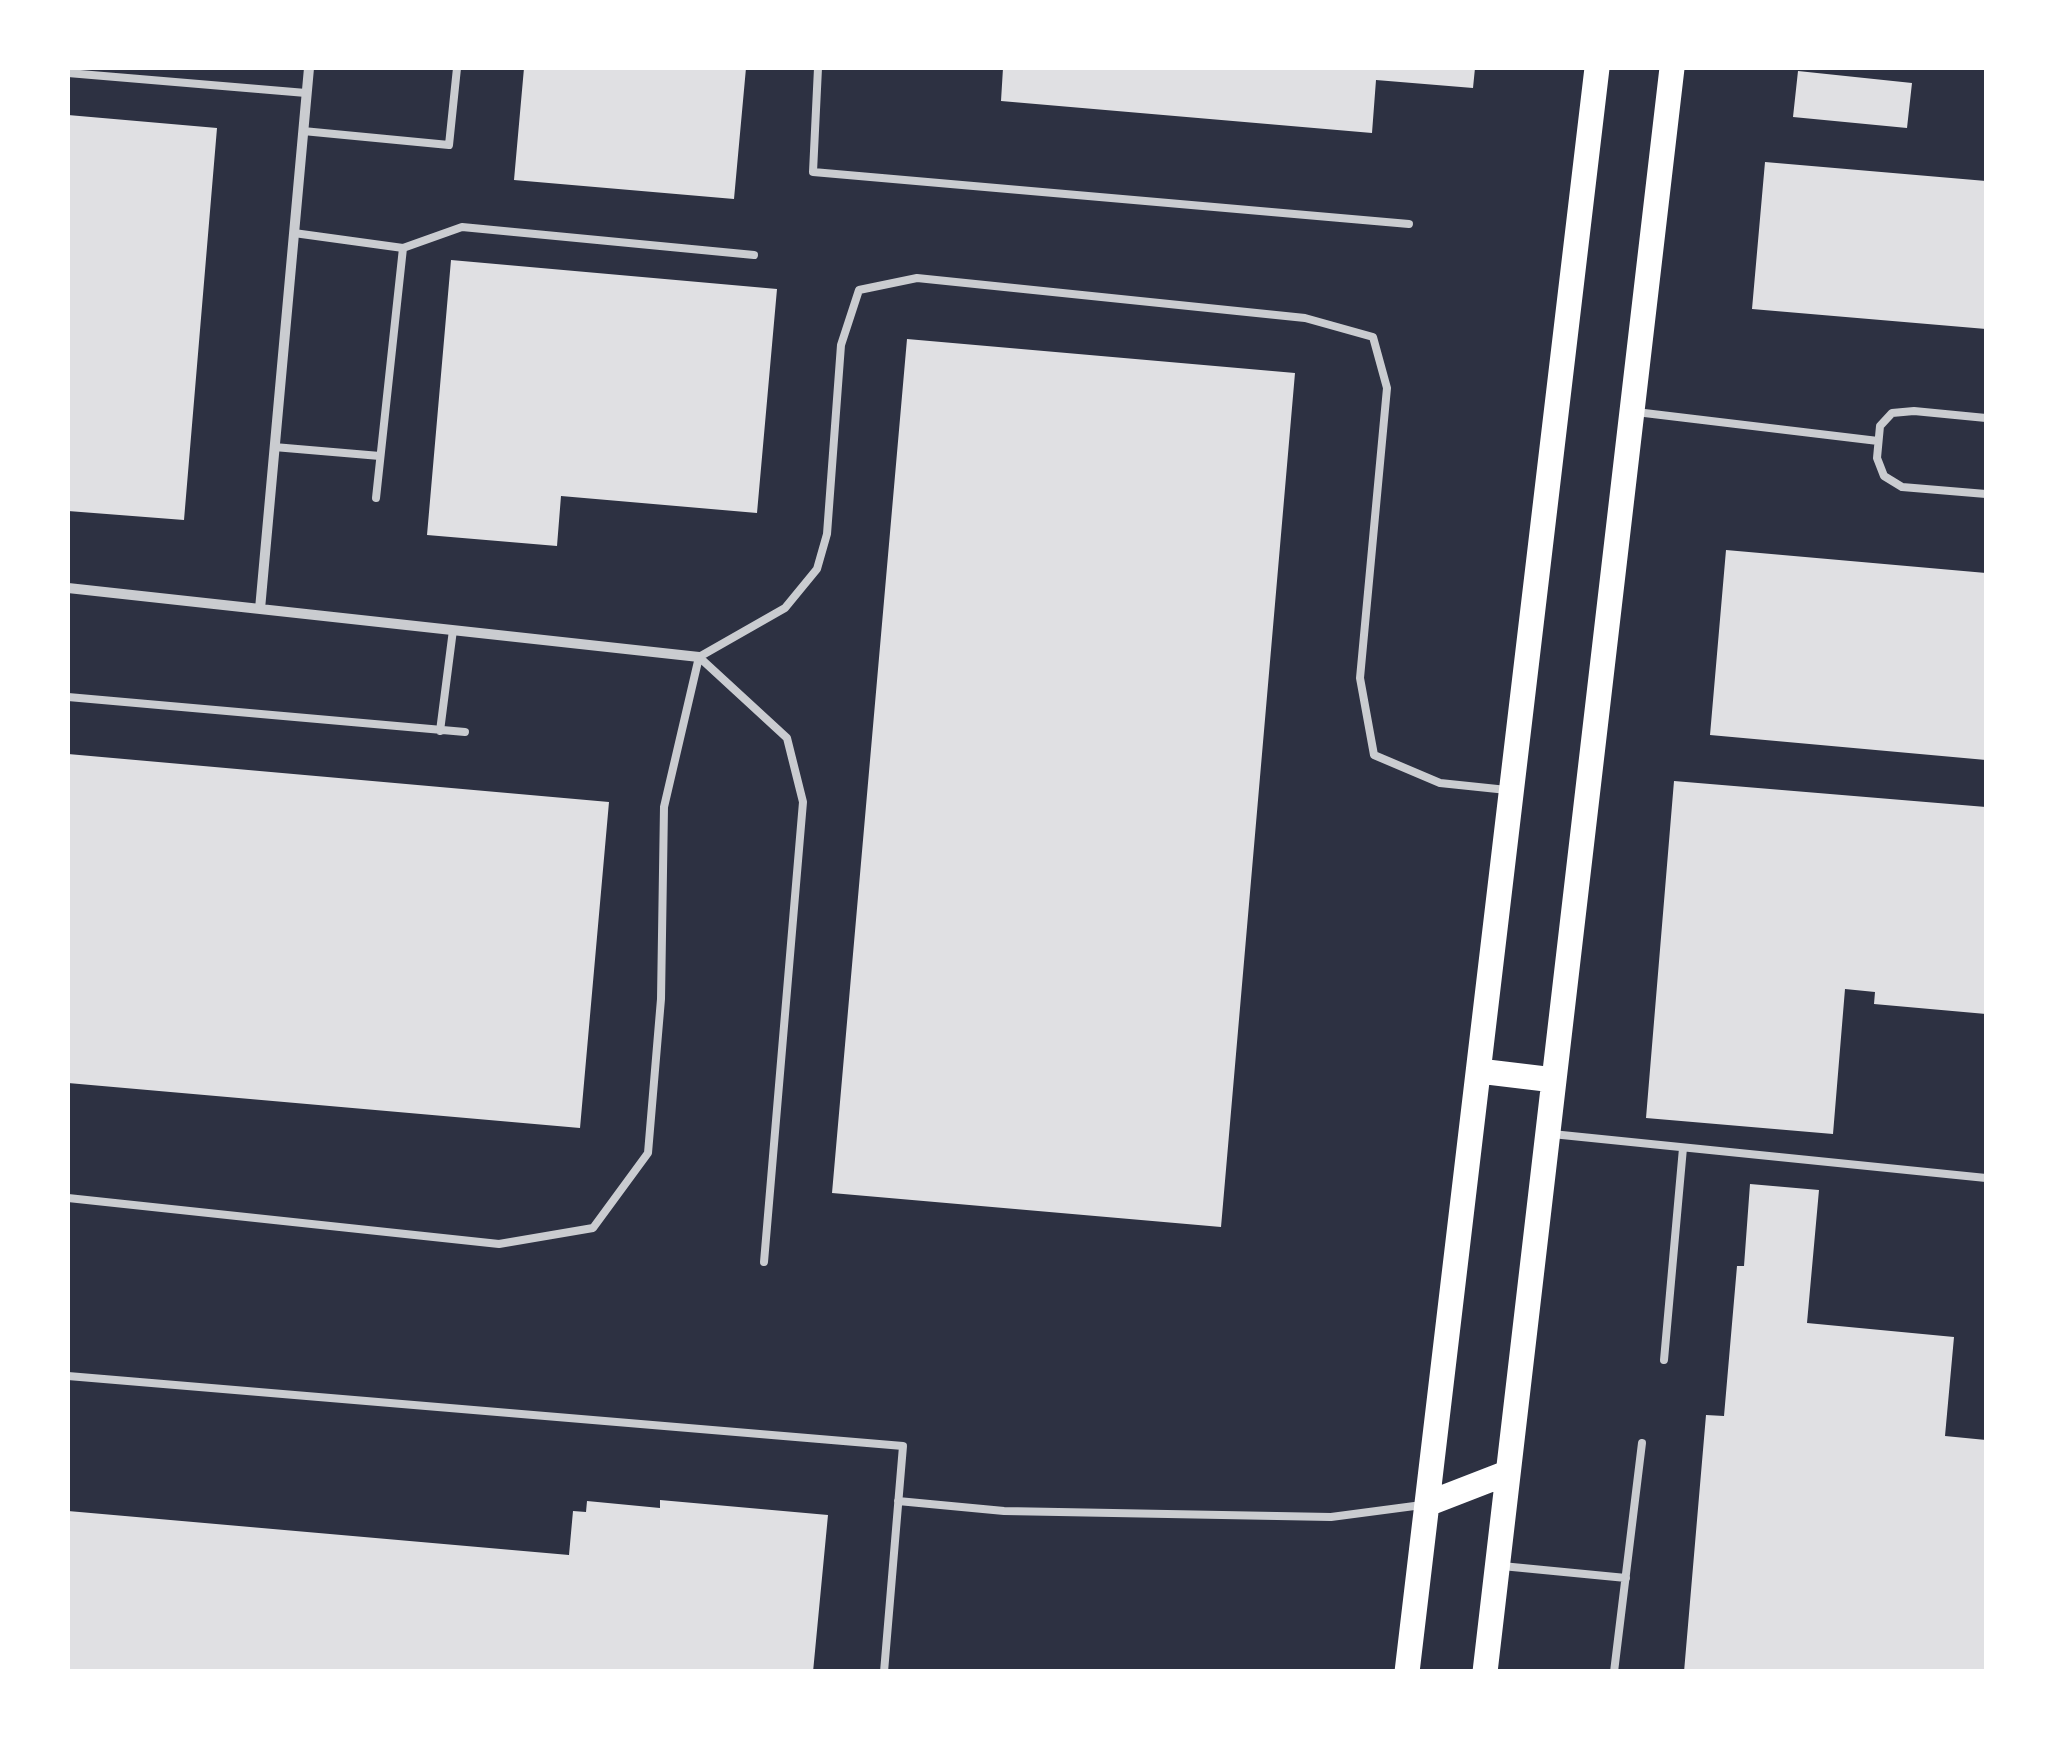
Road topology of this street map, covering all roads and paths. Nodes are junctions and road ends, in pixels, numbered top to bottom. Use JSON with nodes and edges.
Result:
{"nodes":[{"id":1,"x":309,"y":68,"type":"edge"},
{"id":2,"x":456,"y":68,"type":"edge"},
{"id":3,"x":818,"y":68,"type":"edge"},
{"id":4,"x":1597,"y":68,"type":"edge"},
{"id":5,"x":1672,"y":68,"type":"edge"},
{"id":6,"x":68,"y":74,"type":"edge"},
{"id":7,"x":306,"y":93,"type":"junction"},
{"id":8,"x":303,"y":131,"type":"junction"},
{"id":9,"x":1409,"y":224,"type":"dead end"},
{"id":10,"x":294,"y":233,"type":"junction"},
{"id":11,"x":403,"y":248,"type":"junction"},
{"id":12,"x":754,"y":255,"type":"dead end"},
{"id":13,"x":1632,"y":412,"type":"junction"},
{"id":14,"x":1986,"y":418,"type":"edge"},
{"id":15,"x":1878,"y":441,"type":"junction"},
{"id":16,"x":274,"y":447,"type":"junction"},
{"id":17,"x":380,"y":456,"type":"junction"},
{"id":18,"x":1986,"y":494,"type":"edge"},
{"id":19,"x":376,"y":498,"type":"dead end"},
{"id":20,"x":68,"y":588,"type":"edge"},
{"id":21,"x":260,"y":609,"type":"junction"},
{"id":22,"x":453,"y":630,"type":"junction"},
{"id":23,"x":699,"y":657,"type":"junction"},
{"id":24,"x":68,"y":697,"type":"edge"},
{"id":25,"x":440,"y":730,"type":"junction"},
{"id":26,"x":465,"y":732,"type":"dead end"},
{"id":27,"x":1512,"y":790,"type":"junction"},
{"id":28,"x":1478,"y":1071,"type":"junction"},
{"id":29,"x":1554,"y":1080,"type":"junction"},
{"id":30,"x":1547,"y":1134,"type":"junction"},
{"id":31,"x":1683,"y":1148,"type":"junction"},
{"id":32,"x":1986,"y":1178,"type":"edge"},
{"id":33,"x":68,"y":1198,"type":"edge"},
{"id":34,"x":764,"y":1262,"type":"dead end"},
{"id":35,"x":1664,"y":1360,"type":"dead end"},
{"id":36,"x":68,"y":1376,"type":"edge"},
{"id":37,"x":1642,"y":1444,"type":"dead end"},
{"id":38,"x":1507,"y":1473,"type":"junction"},
{"id":39,"x":898,"y":1500,"type":"junction"},
{"id":40,"x":1427,"y":1504,"type":"junction"},
{"id":41,"x":1497,"y":1565,"type":"junction"},
{"id":42,"x":1626,"y":1578,"type":"junction"},
{"id":43,"x":884,"y":1672,"type":"edge"},
{"id":44,"x":1407,"y":1672,"type":"edge"},
{"id":45,"x":1485,"y":1672,"type":"edge"},
{"id":46,"x":1614,"y":1672,"type":"edge"}],
"edges":[{"from":1,"to":7,"type":"street"},
{"from":2,"to":8,"type":"lane"},
{"from":3,"to":9,"type":"lane"},
{"from":4,"to":27,"type":"main road"},
{"from":5,"to":13,"type":"main road"},
{"from":6,"to":7,"type":"lane"},
{"from":7,"to":8,"type":"street"},
{"from":8,"to":10,"type":"street"},
{"from":10,"to":11,"type":"lane"},
{"from":10,"to":16,"type":"street"},
{"from":11,"to":12,"type":"lane"},
{"from":11,"to":17,"type":"lane"},
{"from":13,"to":15,"type":"lane"},
{"from":13,"to":29,"type":"main road"},
{"from":14,"to":15,"type":"lane"},
{"from":15,"to":18,"type":"lane"},
{"from":16,"to":17,"type":"lane"},
{"from":16,"to":21,"type":"street"},
{"from":17,"to":19,"type":"lane"},
{"from":20,"to":21,"type":"street"},
{"from":21,"to":22,"type":"street"},
{"from":22,"to":23,"type":"street"},
{"from":22,"to":25,"type":"lane"},
{"from":23,"to":27,"type":"lane"},
{"from":23,"to":33,"type":"lane"},
{"from":23,"to":34,"type":"lane"},
{"from":24,"to":25,"type":"lane"},
{"from":25,"to":26,"type":"lane"},
{"from":27,"to":28,"type":"main road"},
{"from":28,"to":29,"type":"main road"},
{"from":28,"to":40,"type":"main road"},
{"from":29,"to":30,"type":"main road"},
{"from":30,"to":31,"type":"lane"},
{"from":30,"to":38,"type":"main road"},
{"from":31,"to":32,"type":"lane"},
{"from":31,"to":35,"type":"lane"},
{"from":36,"to":39,"type":"lane"},
{"from":37,"to":42,"type":"lane"},
{"from":38,"to":40,"type":"main road"},
{"from":38,"to":41,"type":"main road"},
{"from":39,"to":40,"type":"lane"},
{"from":39,"to":43,"type":"lane"},
{"from":40,"to":44,"type":"main road"},
{"from":41,"to":42,"type":"lane"},
{"from":41,"to":45,"type":"main road"},
{"from":42,"to":46,"type":"lane"}]}
